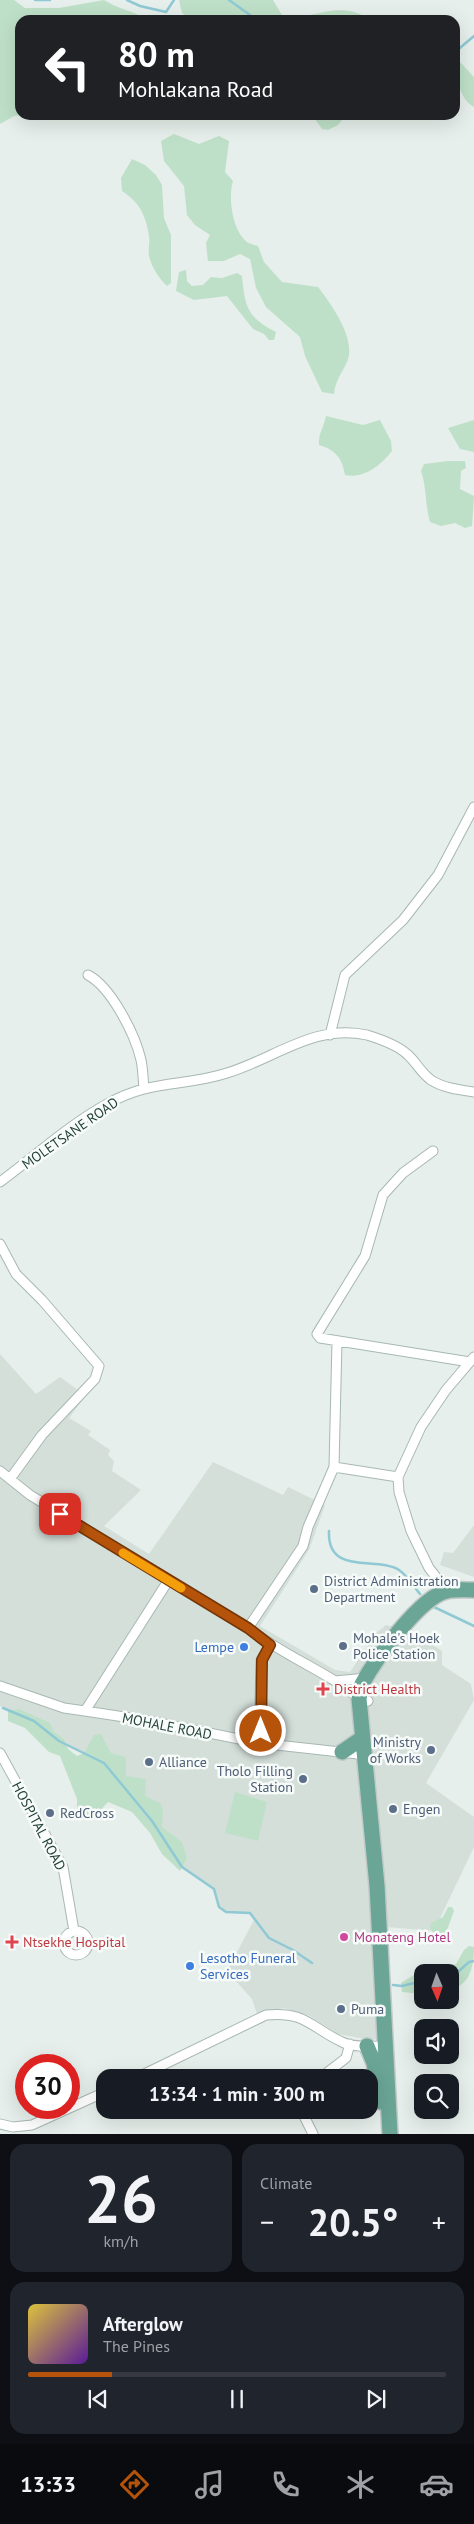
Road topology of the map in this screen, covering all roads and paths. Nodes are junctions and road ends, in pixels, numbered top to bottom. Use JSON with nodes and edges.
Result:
{"nodes":[{"id":1,"x":474,"y":807,"type":"edge"},
{"id":2,"x":88,"y":975,"type":"dead end"},
{"id":3,"x":330,"y":1034,"type":"junction"},
{"id":4,"x":144,"y":1088,"type":"junction"},
{"id":5,"x":474,"y":1092,"type":"edge"},
{"id":6,"x":433,"y":1151,"type":"dead end"},
{"id":7,"x":0,"y":1182,"type":"edge"},
{"id":8,"x":0,"y":1244,"type":"edge"},
{"id":9,"x":337,"y":1341,"type":"junction"},
{"id":10,"x":472,"y":1360,"type":"edge"},
{"id":11,"x":334,"y":1467,"type":"junction"},
{"id":12,"x":0,"y":1470,"type":"edge"},
{"id":13,"x":398,"y":1477,"type":"junction"},
{"id":14,"x":10,"y":1479,"type":"junction"},
{"id":15,"x":168,"y":1580,"type":"junction"},
{"id":16,"x":474,"y":1590,"type":"edge"},
{"id":17,"x":446,"y":1591,"type":"junction"},
{"id":18,"x":248,"y":1628,"type":"junction"},
{"id":19,"x":270,"y":1645,"type":"junction"},
{"id":20,"x":368,"y":1678,"type":"junction"},
{"id":21,"x":335,"y":1681,"type":"junction"},
{"id":22,"x":1,"y":1689,"type":"edge"},
{"id":23,"x":364,"y":1700,"type":"junction"},
{"id":24,"x":84,"y":1711,"type":"junction"},
{"id":25,"x":361,"y":1739,"type":"junction"},
{"id":26,"x":259,"y":1744,"type":"junction"},
{"id":27,"x":342,"y":1752,"type":"junction"},
{"id":28,"x":0,"y":1753,"type":"edge"},
{"id":29,"x":365,"y":1755,"type":"junction"},
{"id":30,"x":74,"y":1931,"type":"dead end"},
{"id":31,"x":350,"y":2044,"type":"junction"},
{"id":32,"x":367,"y":2046,"type":"junction"},
{"id":33,"x":385,"y":2046,"type":"junction"},
{"id":34,"x":155,"y":2069,"type":"edge"},
{"id":35,"x":332,"y":2069,"type":"edge"},
{"id":36,"x":96,"y":2096,"type":"edge"},
{"id":37,"x":306,"y":2119,"type":"edge"},
{"id":38,"x":0,"y":2124,"type":"edge"},
{"id":39,"x":22,"y":2131,"type":"edge"},
{"id":40,"x":313,"y":2134,"type":"edge"},
{"id":41,"x":390,"y":2134,"type":"edge"}],
"edges":[{"from":1,"to":3,"type":"street"},
{"from":2,"to":4,"type":"street"},
{"from":3,"to":4,"type":"street","name":"MOLETSANE ROAD"},
{"from":3,"to":5,"type":"street","name":"MOLETSANE ROAD"},
{"from":4,"to":7,"type":"street","name":"MOLETSANE ROAD"},
{"from":6,"to":9,"type":"street"},
{"from":8,"to":14,"type":"street"},
{"from":9,"to":10,"type":"street"},
{"from":9,"to":11,"type":"street"},
{"from":10,"to":13,"type":"street"},
{"from":11,"to":13,"type":"street"},
{"from":11,"to":18,"type":"street"},
{"from":12,"to":14,"type":"street"},
{"from":13,"to":17,"type":"street"},
{"from":14,"to":15,"type":"street"},
{"from":15,"to":18,"type":"street"},
{"from":15,"to":24,"type":"street"},
{"from":16,"to":17,"type":"main road"},
{"from":17,"to":20,"type":"main road"},
{"from":18,"to":19,"type":"street"},
{"from":19,"to":21,"type":"street"},
{"from":19,"to":26,"type":"street"},
{"from":20,"to":21,"type":"street"},
{"from":20,"to":23,"type":"main road"},
{"from":21,"to":23,"type":"street"},
{"from":22,"to":24,"type":"street","name":"MOHALE ROAD"},
{"from":23,"to":25,"type":"main road"},
{"from":23,"to":29,"type":"main road"},
{"from":24,"to":26,"type":"street","name":"MOHALE ROAD"},
{"from":25,"to":27,"type":"main road"},
{"from":25,"to":29,"type":"main road"},
{"from":26,"to":27,"type":"street","name":"MOHALE ROAD"},
{"from":27,"to":29,"type":"street","name":"MOHALE ROAD"},
{"from":28,"to":30,"type":"street","name":"HOSPITAL ROAD"},
{"from":29,"to":33,"type":"main road"},
{"from":31,"to":32,"type":"street"},
{"from":31,"to":34,"type":"street"},
{"from":31,"to":35,"type":"street"},
{"from":32,"to":33,"type":"street"},
{"from":32,"to":41,"type":"main road"},
{"from":33,"to":41,"type":"main road"},
{"from":36,"to":39,"type":"street"},
{"from":37,"to":40,"type":"street"},
{"from":38,"to":39,"type":"street"}]}
